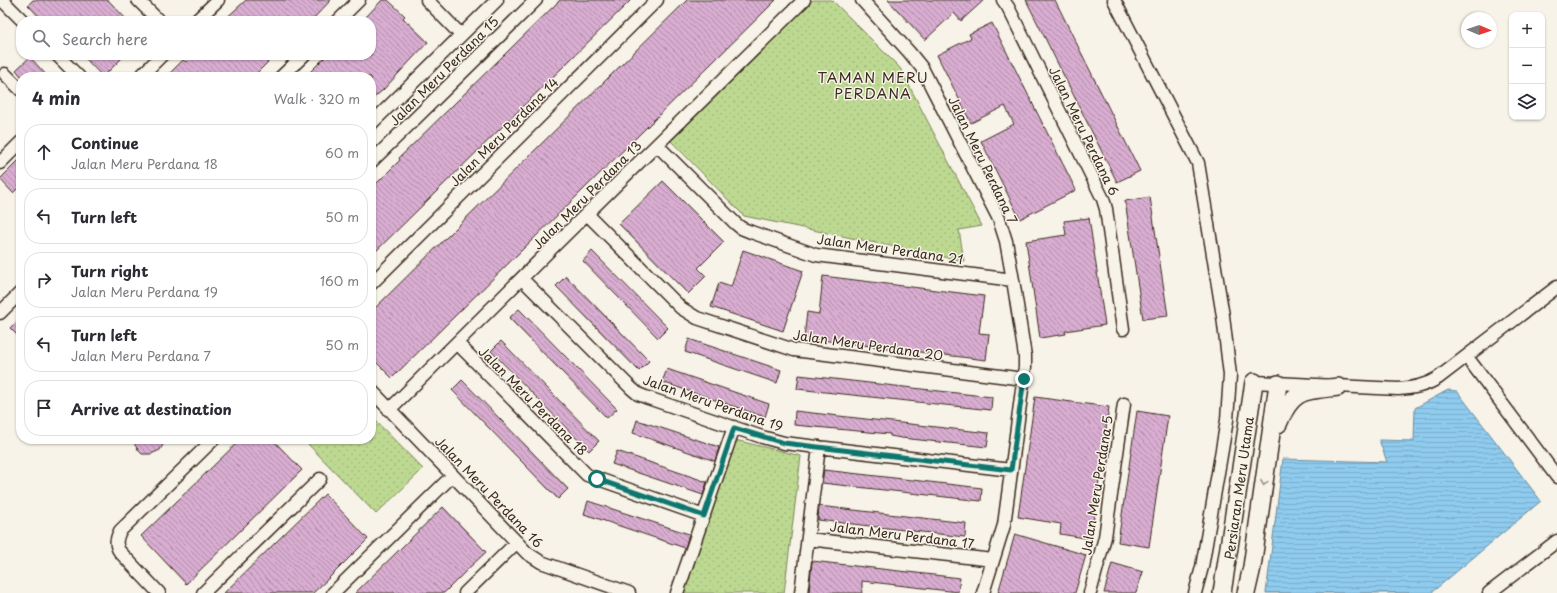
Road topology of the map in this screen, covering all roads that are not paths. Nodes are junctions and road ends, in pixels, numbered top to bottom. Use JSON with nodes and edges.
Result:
{"nodes":[{"id":1,"x":2,"y":0,"type":"edge"},
{"id":2,"x":138,"y":0,"type":"edge"},
{"id":3,"x":218,"y":0,"type":"edge"},
{"id":4,"x":359,"y":0,"type":"edge"},
{"id":5,"x":427,"y":0,"type":"edge"},
{"id":6,"x":497,"y":0,"type":"edge"},
{"id":7,"x":536,"y":0,"type":"edge"},
{"id":8,"x":657,"y":0,"type":"edge"},
{"id":9,"x":804,"y":0,"type":"edge"},
{"id":10,"x":862,"y":0,"type":"edge"},
{"id":11,"x":1003,"y":0,"type":"edge"},
{"id":12,"x":1114,"y":0,"type":"edge"},
{"id":13,"x":18,"y":16,"type":"edge"},
{"id":14,"x":154,"y":16,"type":"edge"},
{"id":15,"x":201,"y":16,"type":"edge"},
{"id":16,"x":343,"y":16,"type":"edge"},
{"id":17,"x":461,"y":35,"type":"junction"},
{"id":18,"x":62,"y":60,"type":"edge"},
{"id":19,"x":157,"y":60,"type":"edge"},
{"id":20,"x":299,"y":60,"type":"edge"},
{"id":21,"x":74,"y":72,"type":"edge"},
{"id":22,"x":145,"y":72,"type":"edge"},
{"id":23,"x":287,"y":72,"type":"edge"},
{"id":24,"x":5,"y":74,"type":"dead end"},
{"id":25,"x":16,"y":85,"type":"edge"},
{"id":26,"x":376,"y":119,"type":"edge"},
{"id":27,"x":656,"y":145,"type":"junction"},
{"id":28,"x":16,"y":147,"type":"edge"},
{"id":29,"x":376,"y":157,"type":"edge"},
{"id":30,"x":0,"y":163,"type":"edge"},
{"id":31,"x":587,"y":214,"type":"junction"},
{"id":32,"x":376,"y":279,"type":"edge"},
{"id":33,"x":522,"y":279,"type":"junction"},
{"id":34,"x":1013,"y":280,"type":"junction"},
{"id":35,"x":1557,"y":287,"type":"edge"},
{"id":36,"x":16,"y":299,"type":"edge"},
{"id":37,"x":0,"y":313,"type":"edge"},
{"id":38,"x":1123,"y":329,"type":"dead end"},
{"id":39,"x":457,"y":343,"type":"junction"},
{"id":40,"x":1467,"y":357,"type":"junction"},
{"id":41,"x":1024,"y":379,"type":"junction"},
{"id":42,"x":1254,"y":382,"type":"joint"},
{"id":43,"x":1278,"y":384,"type":"junction"},
{"id":44,"x":1338,"y":387,"type":"junction"},
{"id":45,"x":376,"y":395,"type":"edge"},
{"id":46,"x":1124,"y":404,"type":"dead end"},
{"id":47,"x":390,"y":410,"type":"junction"},
{"id":48,"x":734,"y":428,"type":"junction"},
{"id":49,"x":209,"y":444,"type":"edge"},
{"id":50,"x":1270,"y":445,"type":"junction"},
{"id":51,"x":819,"y":447,"type":"junction"},
{"id":52,"x":1011,"y":470,"type":"junction"},
{"id":53,"x":452,"y":476,"type":"junction"},
{"id":54,"x":1557,"y":477,"type":"edge"},
{"id":55,"x":320,"y":479,"type":"dead end"},
{"id":56,"x":704,"y":516,"type":"junction"},
{"id":57,"x":808,"y":538,"type":"junction"},
{"id":58,"x":516,"y":542,"type":"junction"},
{"id":59,"x":1557,"y":542,"type":"edge"},
{"id":60,"x":993,"y":560,"type":"junction"},
{"id":61,"x":159,"y":593,"type":"edge"},
{"id":62,"x":203,"y":593,"type":"edge"},
{"id":63,"x":334,"y":593,"type":"edge"},
{"id":64,"x":465,"y":593,"type":"edge"},
{"id":65,"x":629,"y":593,"type":"edge"},
{"id":66,"x":677,"y":593,"type":"edge"},
{"id":67,"x":801,"y":593,"type":"edge"},
{"id":68,"x":983,"y":593,"type":"edge"},
{"id":69,"x":1090,"y":593,"type":"edge"},
{"id":70,"x":1195,"y":593,"type":"edge"},
{"id":71,"x":1222,"y":593,"type":"edge"},
{"id":72,"x":1246,"y":593,"type":"edge"},
{"id":73,"x":1489,"y":593,"type":"edge"}],
"edges":[{"from":1,"to":13,"type":"street"},
{"from":2,"to":14,"type":"street"},
{"from":3,"to":15,"type":"street"},
{"from":4,"to":16,"type":"street"},
{"from":5,"to":17,"type":"street"},
{"from":6,"to":17,"type":"street"},
{"from":7,"to":29,"type":"street","name":"Jalan Meru Perdana 15"},
{"from":8,"to":32,"type":"street","name":"Jalan Meru Perdana 14"},
{"from":9,"to":27,"type":"street","name":"Jalan Meru Perdana 13"},
{"from":10,"to":34,"type":"street","name":"Jalan Meru Perdana 7"},
{"from":11,"to":38,"type":"street","name":"Jalan Meru Perdana 6"},
{"from":12,"to":70,"type":"street"},
{"from":17,"to":26,"type":"street"},
{"from":18,"to":21,"type":"street"},
{"from":19,"to":22,"type":"street"},
{"from":20,"to":23,"type":"street"},
{"from":24,"to":25,"type":"street"},
{"from":27,"to":31,"type":"street","name":"Jalan Meru Perdana 13"},
{"from":27,"to":34,"type":"street","name":"Jalan Meru Perdana 21"},
{"from":28,"to":30,"type":"street"},
{"from":31,"to":33,"type":"street","name":"Jalan Meru Perdana 13"},
{"from":31,"to":41,"type":"street","name":"Jalan Meru Perdana 20"},
{"from":33,"to":39,"type":"street","name":"Jalan Meru Perdana 13"},
{"from":33,"to":48,"type":"street","name":"Jalan Meru Perdana 19"},
{"from":34,"to":41,"type":"street","name":"Jalan Meru Perdana 7"},
{"from":35,"to":40,"type":"street"},
{"from":36,"to":37,"type":"street"},
{"from":39,"to":47,"type":"street","name":"Jalan Meru Perdana 13"},
{"from":39,"to":56,"type":"street","name":"Jalan Meru Perdana 18"},
{"from":40,"to":44,"type":"street"},
{"from":40,"to":54,"type":"street"},
{"from":41,"to":52,"type":"street","name":"Jalan Meru Perdana 7"},
{"from":42,"to":43,"type":"street"},
{"from":42,"to":71,"type":"main road","name":"Persiaran Meru Utama"},
{"from":43,"to":44,"type":"street"},
{"from":43,"to":50,"type":"main road","name":"Persiaran Meru Utama"},
{"from":44,"to":50,"type":"main road"},
{"from":45,"to":47,"type":"street","name":"Jalan Meru Perdana 16"},
{"from":46,"to":69,"type":"street","name":"Jalan Meru Perdana 5"},
{"from":47,"to":53,"type":"street","name":"Jalan Meru Perdana 16"},
{"from":48,"to":51,"type":"street","name":"Jalan Meru Perdana 19"},
{"from":48,"to":56,"type":"street"},
{"from":49,"to":61,"type":"street"},
{"from":50,"to":72,"type":"main road","name":"Persiaran Meru Utama","one_way":true},
{"from":51,"to":52,"type":"street","name":"Jalan Meru Perdana 19"},
{"from":51,"to":57,"type":"street"},
{"from":52,"to":60,"type":"street","name":"Jalan Meru Perdana 7"},
{"from":53,"to":58,"type":"street","name":"Jalan Meru Perdana 16"},
{"from":53,"to":63,"type":"street"},
{"from":55,"to":62,"type":"street"},
{"from":56,"to":66,"type":"street"},
{"from":57,"to":60,"type":"street","name":"Jalan Meru Perdana 17"},
{"from":57,"to":67,"type":"street"},
{"from":58,"to":64,"type":"street"},
{"from":58,"to":65,"type":"street","name":"Jalan Meru Perdana 16"},
{"from":59,"to":73,"type":"street"},
{"from":60,"to":68,"type":"street","name":"Jalan Meru Perdana 7"}]}
